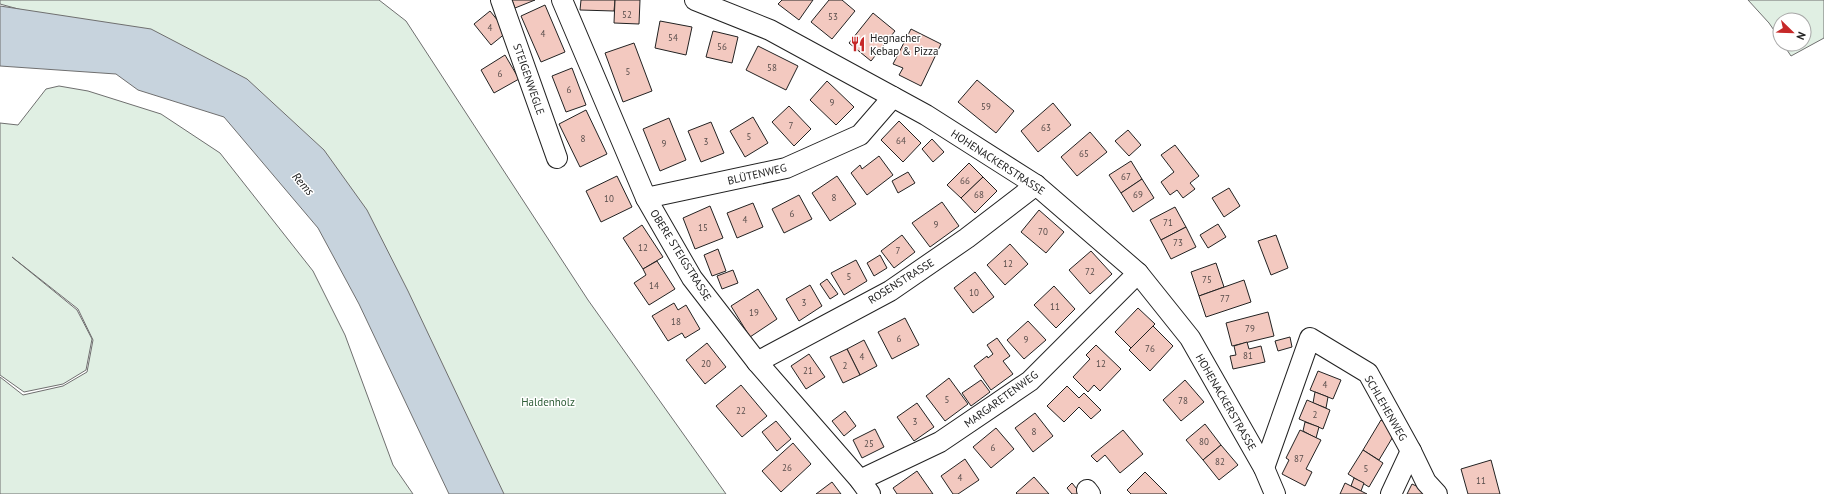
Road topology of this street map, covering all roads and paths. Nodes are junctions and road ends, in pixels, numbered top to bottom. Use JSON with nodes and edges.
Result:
{"nodes":[{"id":1,"x":501,"y":0,"type":"edge"},
{"id":2,"x":562,"y":0,"type":"edge"},
{"id":3,"x":695,"y":0,"type":"edge"},
{"id":4,"x":893,"y":97,"type":"junction"},
{"id":5,"x":557,"y":158,"type":"dead end"},
{"id":6,"x":1036,"y":185,"type":"junction"},
{"id":7,"x":646,"y":198,"type":"junction"},
{"id":8,"x":1138,"y":273,"type":"junction"},
{"id":9,"x":757,"y":362,"type":"junction"},
{"id":10,"x":1411,"y":451,"type":"junction"},
{"id":11,"x":1264,"y":468,"type":"junction"},
{"id":12,"x":865,"y":487,"type":"edge"},
{"id":13,"x":1275,"y":494,"type":"edge"},
{"id":14,"x":1391,"y":494,"type":"edge"},
{"id":15,"x":1437,"y":494,"type":"edge"}],
"edges":[{"from":1,"to":5,"type":"street","name":"STEIGENWEGLE"},
{"from":2,"to":7,"type":"street","name":"OBERE STEIGSTRASSE"},
{"from":3,"to":4,"type":"street","name":"HOHENACKERSTRASSE"},
{"from":4,"to":6,"type":"street","name":"HOHENACKERSTRASSE"},
{"from":4,"to":7,"type":"street","name":"BLÜTENWEG"},
{"from":6,"to":8,"type":"street","name":"HOHENACKERSTRASSE"},
{"from":6,"to":9,"type":"street","name":"ROSENSTRASSE"},
{"from":7,"to":9,"type":"street","name":"OBERE STEIGSTRASSE"},
{"from":8,"to":11,"type":"street","name":"HOHENACKERSTRASSE"},
{"from":8,"to":12,"type":"street","name":"MARGARETENWEG"},
{"from":9,"to":12,"type":"street","name":"OBERE STEIGSTRASSE"},
{"from":10,"to":11,"type":"street","name":"SCHLEHENWEG"},
{"from":10,"to":14,"type":"street"},
{"from":10,"to":15,"type":"street","name":"SCHLEHENWEG"},
{"from":11,"to":13,"type":"street","name":"HOHENACKERSTRASSE"}]}
